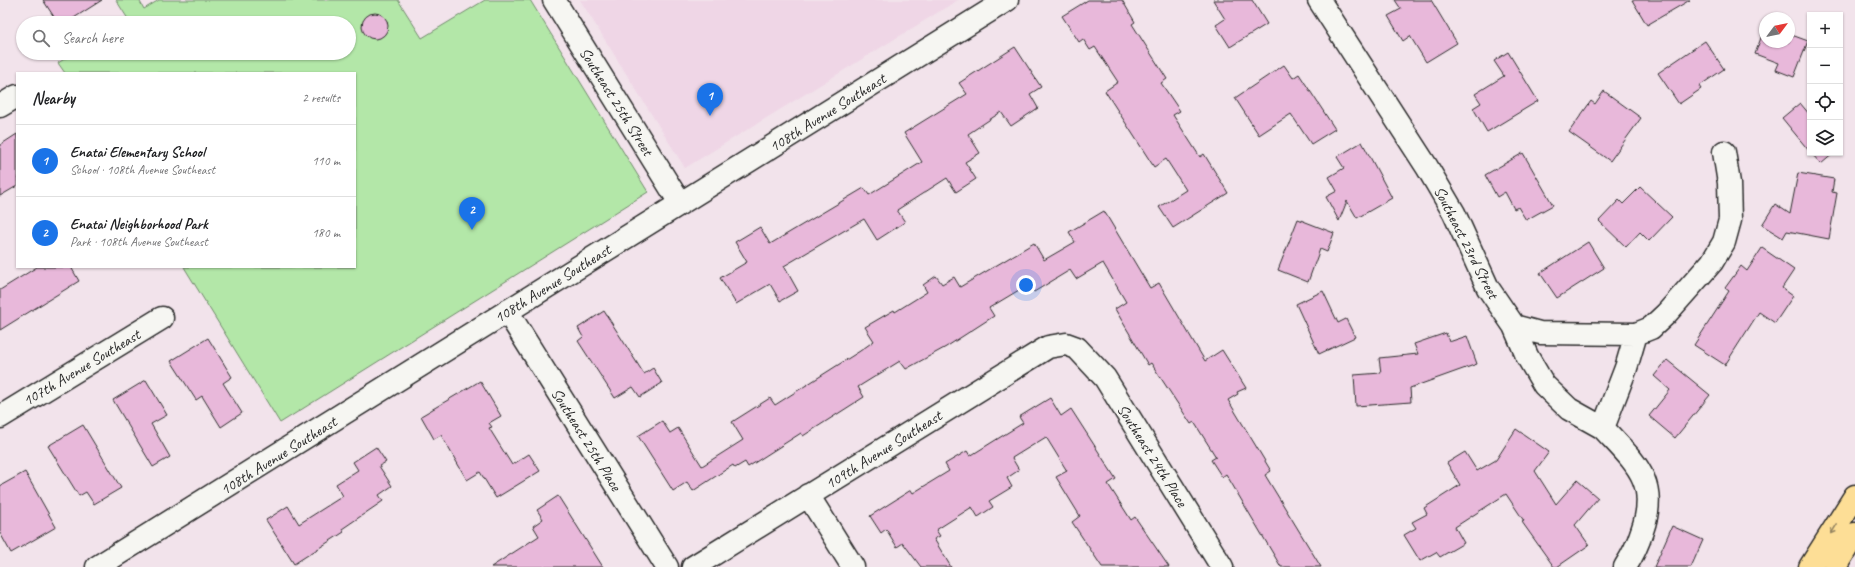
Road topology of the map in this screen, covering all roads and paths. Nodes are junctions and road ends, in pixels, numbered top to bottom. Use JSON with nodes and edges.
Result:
{"nodes":[{"id":1,"x":554,"y":0,"type":"edge"},
{"id":2,"x":1007,"y":0,"type":"edge"},
{"id":3,"x":1319,"y":0,"type":"edge"},
{"id":4,"x":16,"y":97,"type":"edge"},
{"id":5,"x":0,"y":106,"type":"edge"},
{"id":6,"x":1724,"y":152,"type":"dead end"},
{"id":7,"x":680,"y":203,"type":"junction"},
{"id":8,"x":507,"y":311,"type":"junction"},
{"id":9,"x":162,"y":318,"type":"dead end"},
{"id":10,"x":1514,"y":326,"type":"junction"},
{"id":11,"x":1636,"y":334,"type":"junction"},
{"id":12,"x":1077,"y":348,"type":"joint"},
{"id":13,"x":0,"y":417,"type":"edge"},
{"id":14,"x":1603,"y":428,"type":"junction"},
{"id":15,"x":808,"y":495,"type":"junction"},
{"id":16,"x":1855,"y":496,"type":"edge"},
{"id":17,"x":1855,"y":534,"type":"edge"},
{"id":18,"x":98,"y":567,"type":"edge"},
{"id":19,"x":667,"y":567,"type":"edge"},
{"id":20,"x":693,"y":567,"type":"edge"},
{"id":21,"x":853,"y":567,"type":"edge"},
{"id":22,"x":1222,"y":567,"type":"edge"},
{"id":23,"x":1625,"y":567,"type":"edge"},
{"id":24,"x":1810,"y":567,"type":"edge"},
{"id":25,"x":1835,"y":567,"type":"edge"}],
"edges":[{"from":1,"to":7,"type":"street","name":"Southeast 25th Street"},
{"from":2,"to":7,"type":"street","name":"108th Avenue Southeast"},
{"from":3,"to":10,"type":"street","name":"Southeast 23rd Street"},
{"from":4,"to":5,"type":"street"},
{"from":6,"to":11,"type":"street"},
{"from":7,"to":8,"type":"street","name":"108th Avenue Southeast"},
{"from":8,"to":18,"type":"street","name":"108th Avenue Southeast"},
{"from":8,"to":19,"type":"street","name":"Southeast 25th Place"},
{"from":9,"to":13,"type":"street","name":"107th Avenue Southeast"},
{"from":10,"to":11,"type":"street"},
{"from":10,"to":14,"type":"street","name":"Southeast 23rd Street"},
{"from":11,"to":14,"type":"street"},
{"from":12,"to":15,"type":"street","name":"109th Avenue Southeast"},
{"from":12,"to":22,"type":"street","name":"Southeast 24th Place"},
{"from":14,"to":23,"type":"street","name":"Southeast 23rd Street"},
{"from":15,"to":20,"type":"street","name":"109th Avenue Southeast"},
{"from":15,"to":21,"type":"street"},
{"from":16,"to":24,"type":"main road","one_way":true},
{"from":17,"to":25,"type":"main road"}]}
